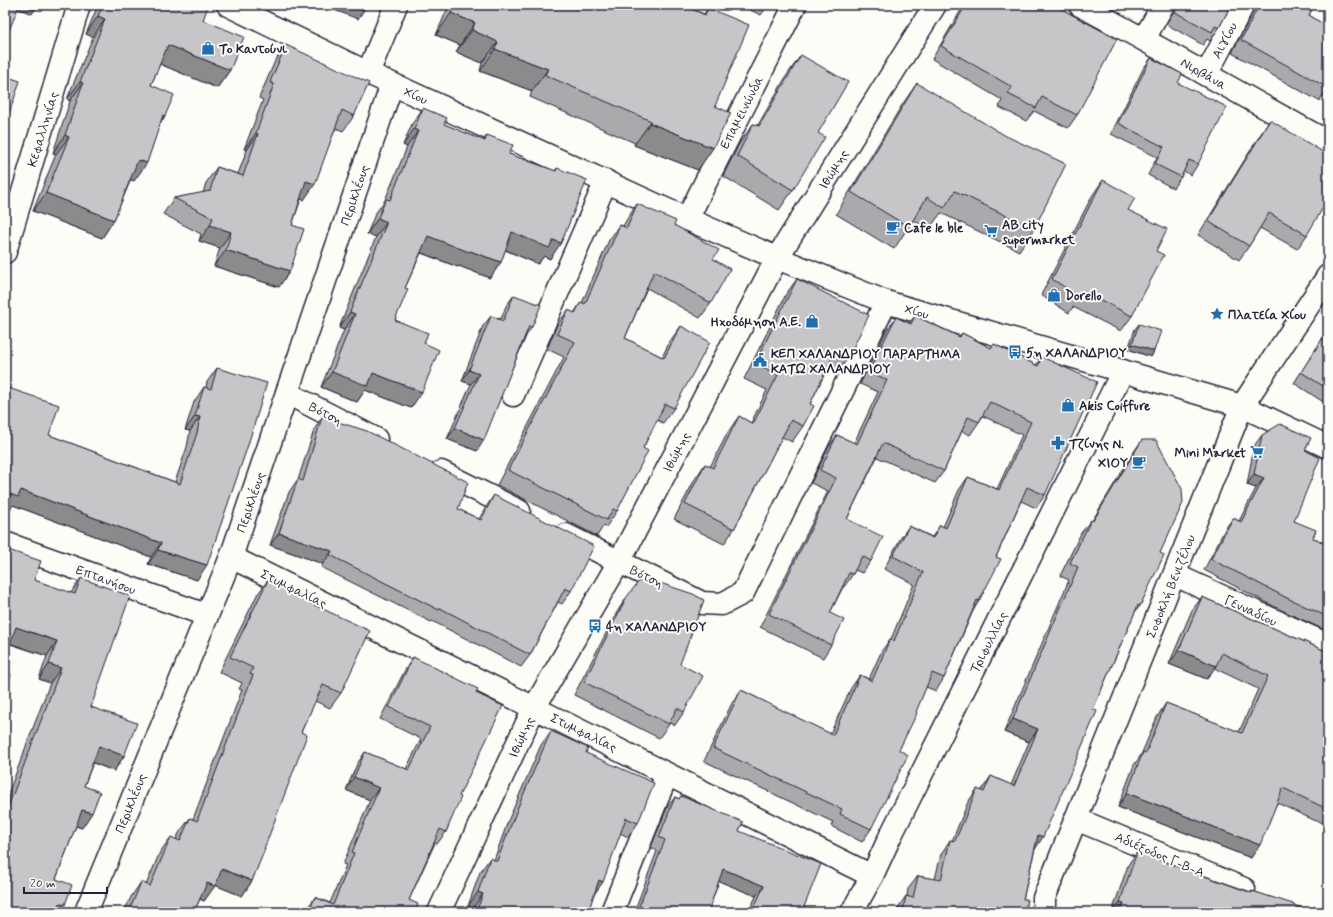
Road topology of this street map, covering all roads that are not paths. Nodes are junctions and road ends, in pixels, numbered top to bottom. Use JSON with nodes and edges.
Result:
{"nodes":[{"id":1,"x":79,"y":5,"type":"edge"},
{"id":2,"x":228,"y":5,"type":"edge"},
{"id":3,"x":396,"y":5,"type":"edge"},
{"id":4,"x":795,"y":5,"type":"edge"},
{"id":5,"x":935,"y":5,"type":"edge"},
{"id":6,"x":1080,"y":5,"type":"edge"},
{"id":7,"x":1163,"y":5,"type":"edge"},
{"id":8,"x":1243,"y":5,"type":"edge"},
{"id":9,"x":1144,"y":39,"type":"junction"},
{"id":10,"x":368,"y":73,"type":"junction"},
{"id":11,"x":1206,"y":75,"type":"junction"},
{"id":12,"x":392,"y":84,"type":"junction"},
{"id":13,"x":1328,"y":142,"type":"edge"},
{"id":14,"x":606,"y":181,"type":"junction"},
{"id":15,"x":686,"y":219,"type":"junction"},
{"id":16,"x":5,"y":252,"type":"edge"},
{"id":17,"x":777,"y":258,"type":"junction"},
{"id":18,"x":1328,"y":276,"type":"edge"},
{"id":19,"x":1321,"y":301,"type":"edge"},
{"id":20,"x":886,"y":302,"type":"junction"},
{"id":21,"x":1123,"y":371,"type":"junction"},
{"id":22,"x":287,"y":393,"type":"junction"},
{"id":23,"x":513,"y":395,"type":"dead end"},
{"id":24,"x":1242,"y":406,"type":"junction"},
{"id":25,"x":393,"y":447,"type":"edge"},
{"id":26,"x":1328,"y":447,"type":"edge"},
{"id":27,"x":421,"y":461,"type":"edge"},
{"id":28,"x":5,"y":543,"type":"edge"},
{"id":29,"x":231,"y":557,"type":"junction"},
{"id":30,"x":619,"y":562,"type":"junction"},
{"id":31,"x":1175,"y":575,"type":"junction"},
{"id":32,"x":206,"y":615,"type":"junction"},
{"id":33,"x":1328,"y":645,"type":"edge"},
{"id":34,"x":534,"y":708,"type":"junction"},
{"id":35,"x":666,"y":774,"type":"junction"},
{"id":36,"x":1076,"y":819,"type":"junction"},
{"id":37,"x":872,"y":876,"type":"junction"},
{"id":38,"x":1244,"y":889,"type":"edge"},
{"id":39,"x":86,"y":912,"type":"edge"},
{"id":40,"x":439,"y":912,"type":"edge"},
{"id":41,"x":612,"y":912,"type":"edge"},
{"id":42,"x":852,"y":912,"type":"edge"},
{"id":43,"x":1044,"y":912,"type":"edge"}],
"edges":[{"from":1,"to":16,"type":"street","name":"Κεφαλληνίας"},
{"from":2,"to":10,"type":"street","name":"Χίου"},
{"from":3,"to":10,"type":"street"},
{"from":4,"to":15,"type":"street","name":"Επαμεινώνδα"},
{"from":5,"to":17,"type":"street","name":"Ιθώμης"},
{"from":6,"to":9,"type":"street","name":"Νιρβάνα"},
{"from":7,"to":9,"type":"street"},
{"from":8,"to":11,"type":"street","name":"Αιγίου"},
{"from":9,"to":11,"type":"street","name":"Νιρβάνα"},
{"from":10,"to":12,"type":"street","name":"Χίου"},
{"from":11,"to":13,"type":"street","name":"Νιρβάνα"},
{"from":12,"to":14,"type":"street","name":"Χίου"},
{"from":12,"to":22,"type":"street","name":"Περικλέους"},
{"from":14,"to":15,"type":"street","name":"Χίου"},
{"from":14,"to":23,"type":"street"},
{"from":15,"to":17,"type":"street","name":"Χίου"},
{"from":17,"to":20,"type":"street","name":"Χίου"},
{"from":17,"to":30,"type":"street","name":"Ιθώμης"},
{"from":18,"to":19,"type":"street","name":"Σοφοκλή Βενιζέλου"},
{"from":19,"to":24,"type":"street","name":"Σοφοκλή Βενιζέλου"},
{"from":20,"to":21,"type":"street","name":"Χίου"},
{"from":20,"to":30,"type":"street","name":"Βότση"},
{"from":21,"to":24,"type":"street","name":"Χίου"},
{"from":21,"to":37,"type":"street","name":"Τριφυλλίας"},
{"from":22,"to":25,"type":"street","name":"Βότση"},
{"from":22,"to":29,"type":"street","name":"Περικλέους"},
{"from":24,"to":26,"type":"street","name":"Χίου"},
{"from":24,"to":31,"type":"street","name":"Σοφοκλή Βενιζέλου"},
{"from":27,"to":30,"type":"street","name":"Βότση"},
{"from":28,"to":32,"type":"street","name":"Επτανήσου"},
{"from":29,"to":32,"type":"street","name":"Περικλέους"},
{"from":29,"to":34,"type":"street","name":"Στυμφαλίας"},
{"from":30,"to":34,"type":"street","name":"Ιθώμης"},
{"from":31,"to":33,"type":"street","name":"Γενναδίου"},
{"from":31,"to":36,"type":"street","name":"Σοφοκλή Βενιζέλου"},
{"from":32,"to":39,"type":"street","name":"Περικλέους"},
{"from":34,"to":35,"type":"street","name":"Στυμφαλίας"},
{"from":34,"to":40,"type":"street","name":"Ιθώμης"},
{"from":35,"to":37,"type":"street","name":"Στυμφαλίας"},
{"from":35,"to":41,"type":"street"},
{"from":36,"to":38,"type":"street","name":"Αδιέξοδος Γ-Β-Α"},
{"from":36,"to":43,"type":"street","name":"Σοφοκλή Βενιζέλου"},
{"from":37,"to":42,"type":"street","name":"Τριφυλλίας"}]}
